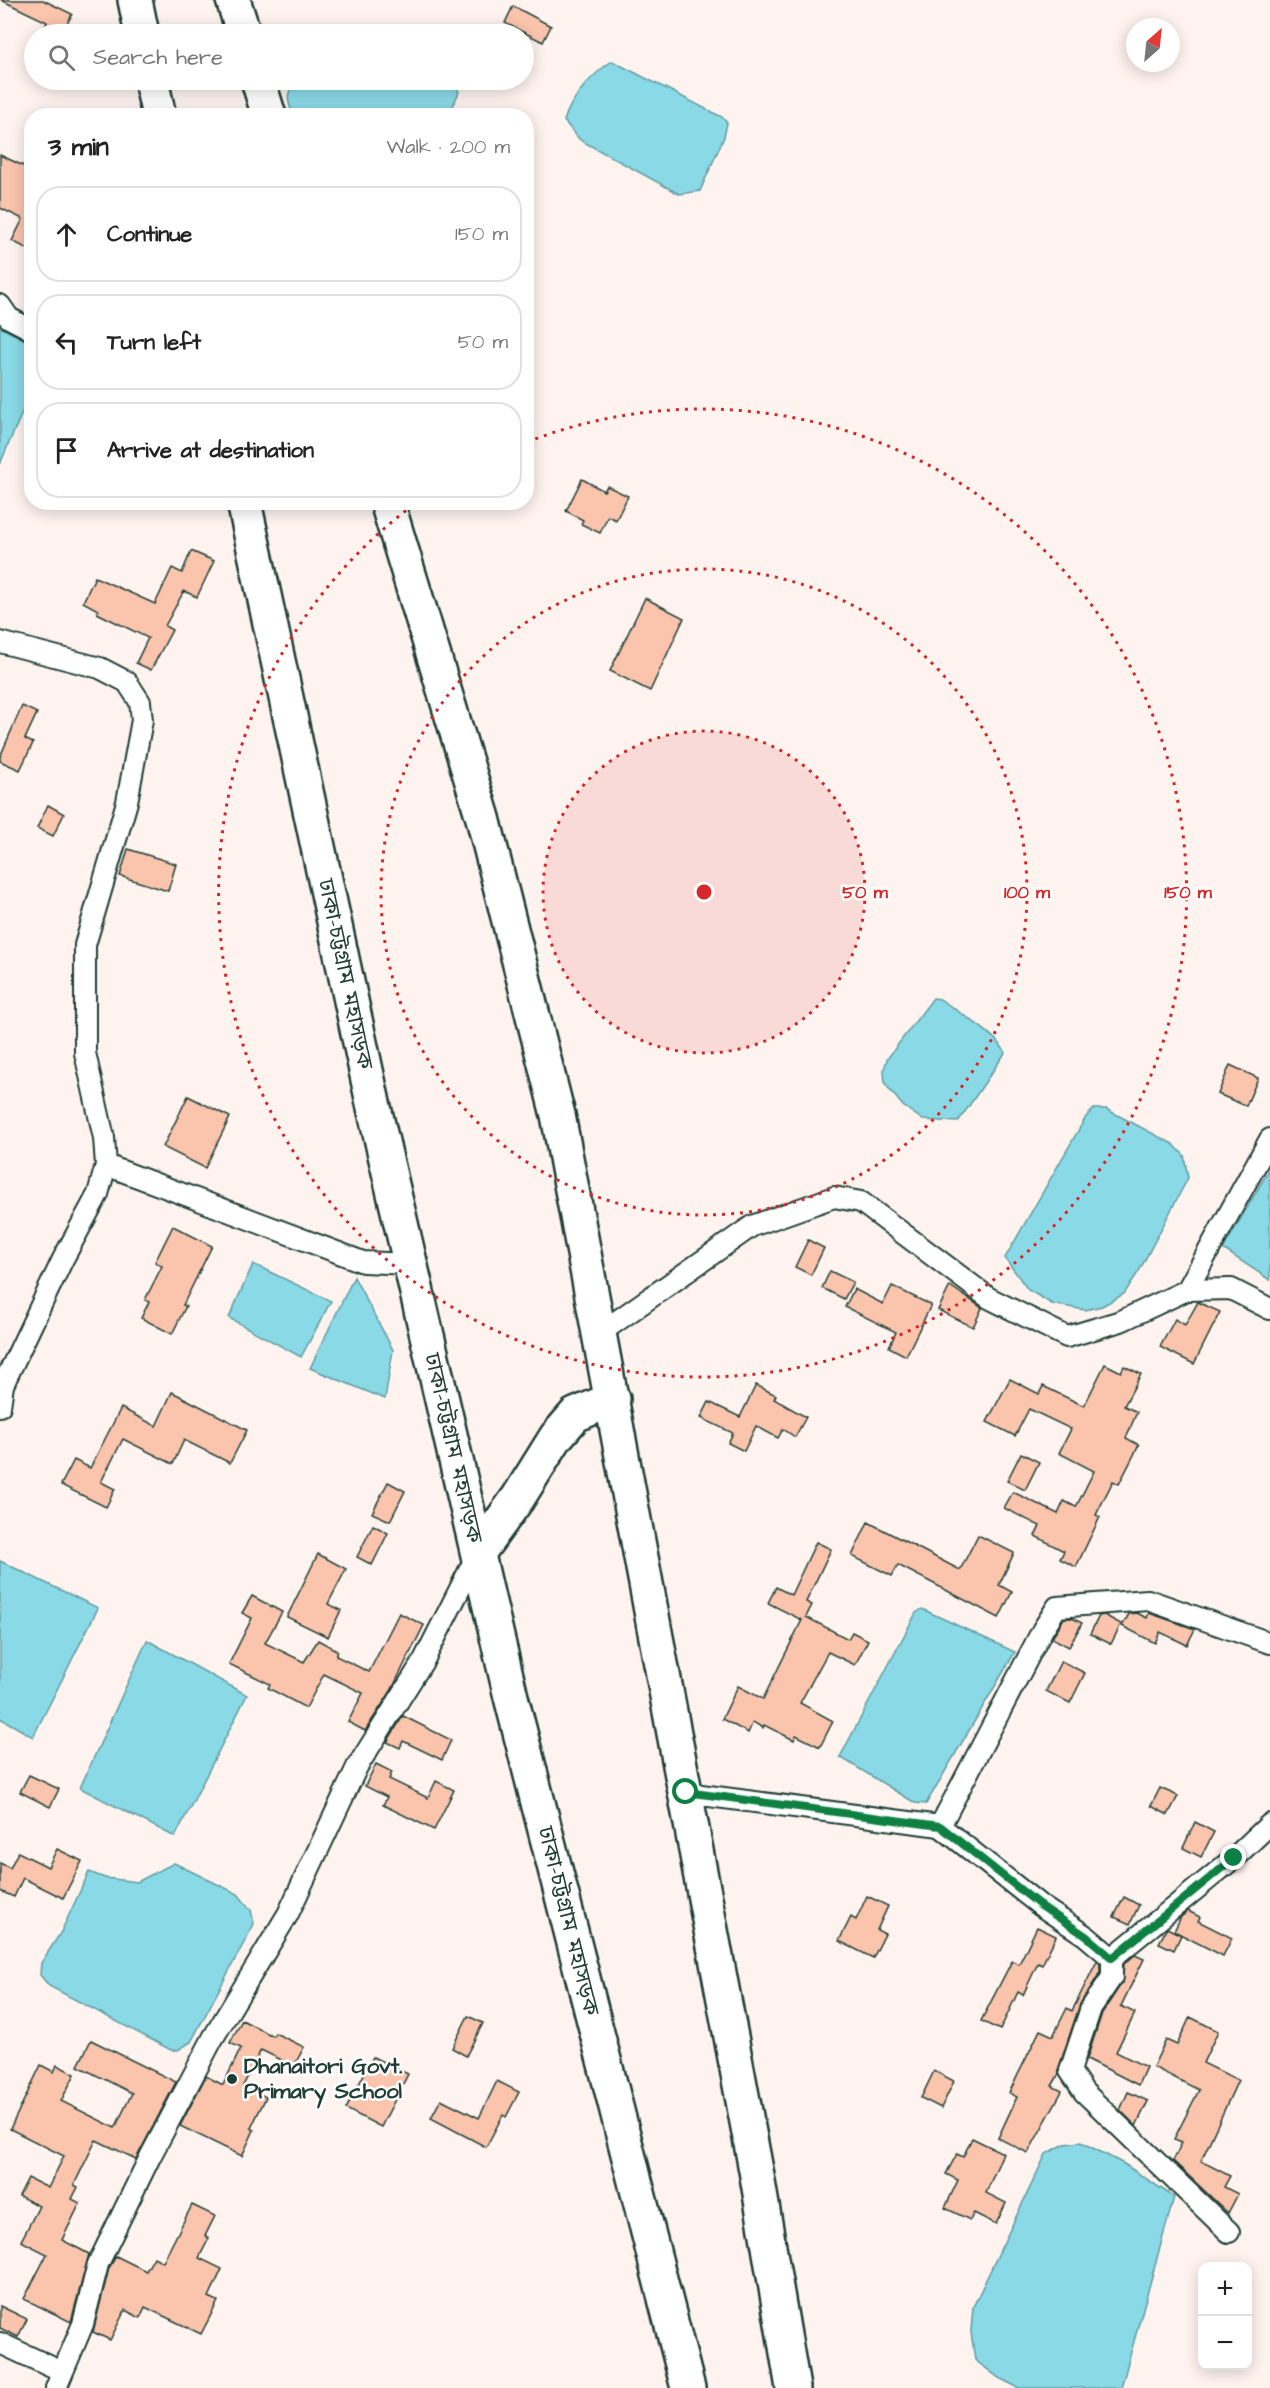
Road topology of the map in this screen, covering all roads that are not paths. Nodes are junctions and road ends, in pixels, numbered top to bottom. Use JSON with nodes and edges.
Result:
{"nodes":[{"id":1,"x":135,"y":0,"type":"edge"},
{"id":2,"x":233,"y":0,"type":"edge"},
{"id":3,"x":140,"y":24,"type":"edge"},
{"id":4,"x":241,"y":24,"type":"edge"},
{"id":5,"x":153,"y":90,"type":"edge"},
{"id":6,"x":261,"y":90,"type":"edge"},
{"id":7,"x":157,"y":108,"type":"edge"},
{"id":8,"x":267,"y":108,"type":"edge"},
{"id":9,"x":0,"y":305,"type":"edge"},
{"id":10,"x":24,"y":326,"type":"edge"},
{"id":11,"x":246,"y":510,"type":"edge"},
{"id":12,"x":389,"y":510,"type":"edge"},
{"id":13,"x":0,"y":642,"type":"edge"},
{"id":14,"x":1270,"y":1139,"type":"edge"},
{"id":15,"x":106,"y":1164,"type":"junction"},
{"id":16,"x":410,"y":1264,"type":"junction"},
{"id":17,"x":1186,"y":1290,"type":"junction"},
{"id":18,"x":1270,"y":1309,"type":"edge"},
{"id":19,"x":600,"y":1333,"type":"junction"},
{"id":20,"x":613,"y":1399,"type":"junction"},
{"id":21,"x":0,"y":1406,"type":"edge"},
{"id":22,"x":478,"y":1553,"type":"junction"},
{"id":23,"x":1270,"y":1644,"type":"edge"},
{"id":24,"x":686,"y":1792,"type":"junction"},
{"id":25,"x":1270,"y":1824,"type":"edge"},
{"id":26,"x":940,"y":1826,"type":"junction"},
{"id":27,"x":1112,"y":1958,"type":"junction"},
{"id":28,"x":1229,"y":2232,"type":"dead end"},
{"id":29,"x":0,"y":2343,"type":"edge"},
{"id":30,"x":59,"y":2380,"type":"edge"},
{"id":31,"x":688,"y":2388,"type":"edge"},
{"id":32,"x":793,"y":2388,"type":"edge"}],
"edges":[{"from":1,"to":3,"type":"highway"},
{"from":2,"to":4,"type":"highway"},
{"from":5,"to":7,"type":"highway"},
{"from":6,"to":8,"type":"highway"},
{"from":9,"to":10,"type":"street"},
{"from":11,"to":16,"type":"highway","name":"ঢাকা-চট্টগ্রাম মহাসড়ক"},
{"from":12,"to":19,"type":"highway"},
{"from":13,"to":15,"type":"street"},
{"from":14,"to":17,"type":"street"},
{"from":15,"to":16,"type":"street"},
{"from":15,"to":21,"type":"street"},
{"from":16,"to":22,"type":"highway","name":"ঢাকা-চট্টগ্রাম মহাসড়ক"},
{"from":17,"to":18,"type":"street"},
{"from":17,"to":19,"type":"street"},
{"from":19,"to":20,"type":"highway"},
{"from":20,"to":22,"type":"highway"},
{"from":20,"to":24,"type":"highway"},
{"from":22,"to":30,"type":"street"},
{"from":22,"to":31,"type":"highway","name":"ঢাকা-চট্টগ্রাম মহাসড়ক"},
{"from":23,"to":26,"type":"street"},
{"from":24,"to":26,"type":"street"},
{"from":24,"to":32,"type":"highway"},
{"from":25,"to":27,"type":"street"},
{"from":26,"to":27,"type":"street"},
{"from":27,"to":28,"type":"street"},
{"from":29,"to":30,"type":"street"}]}
